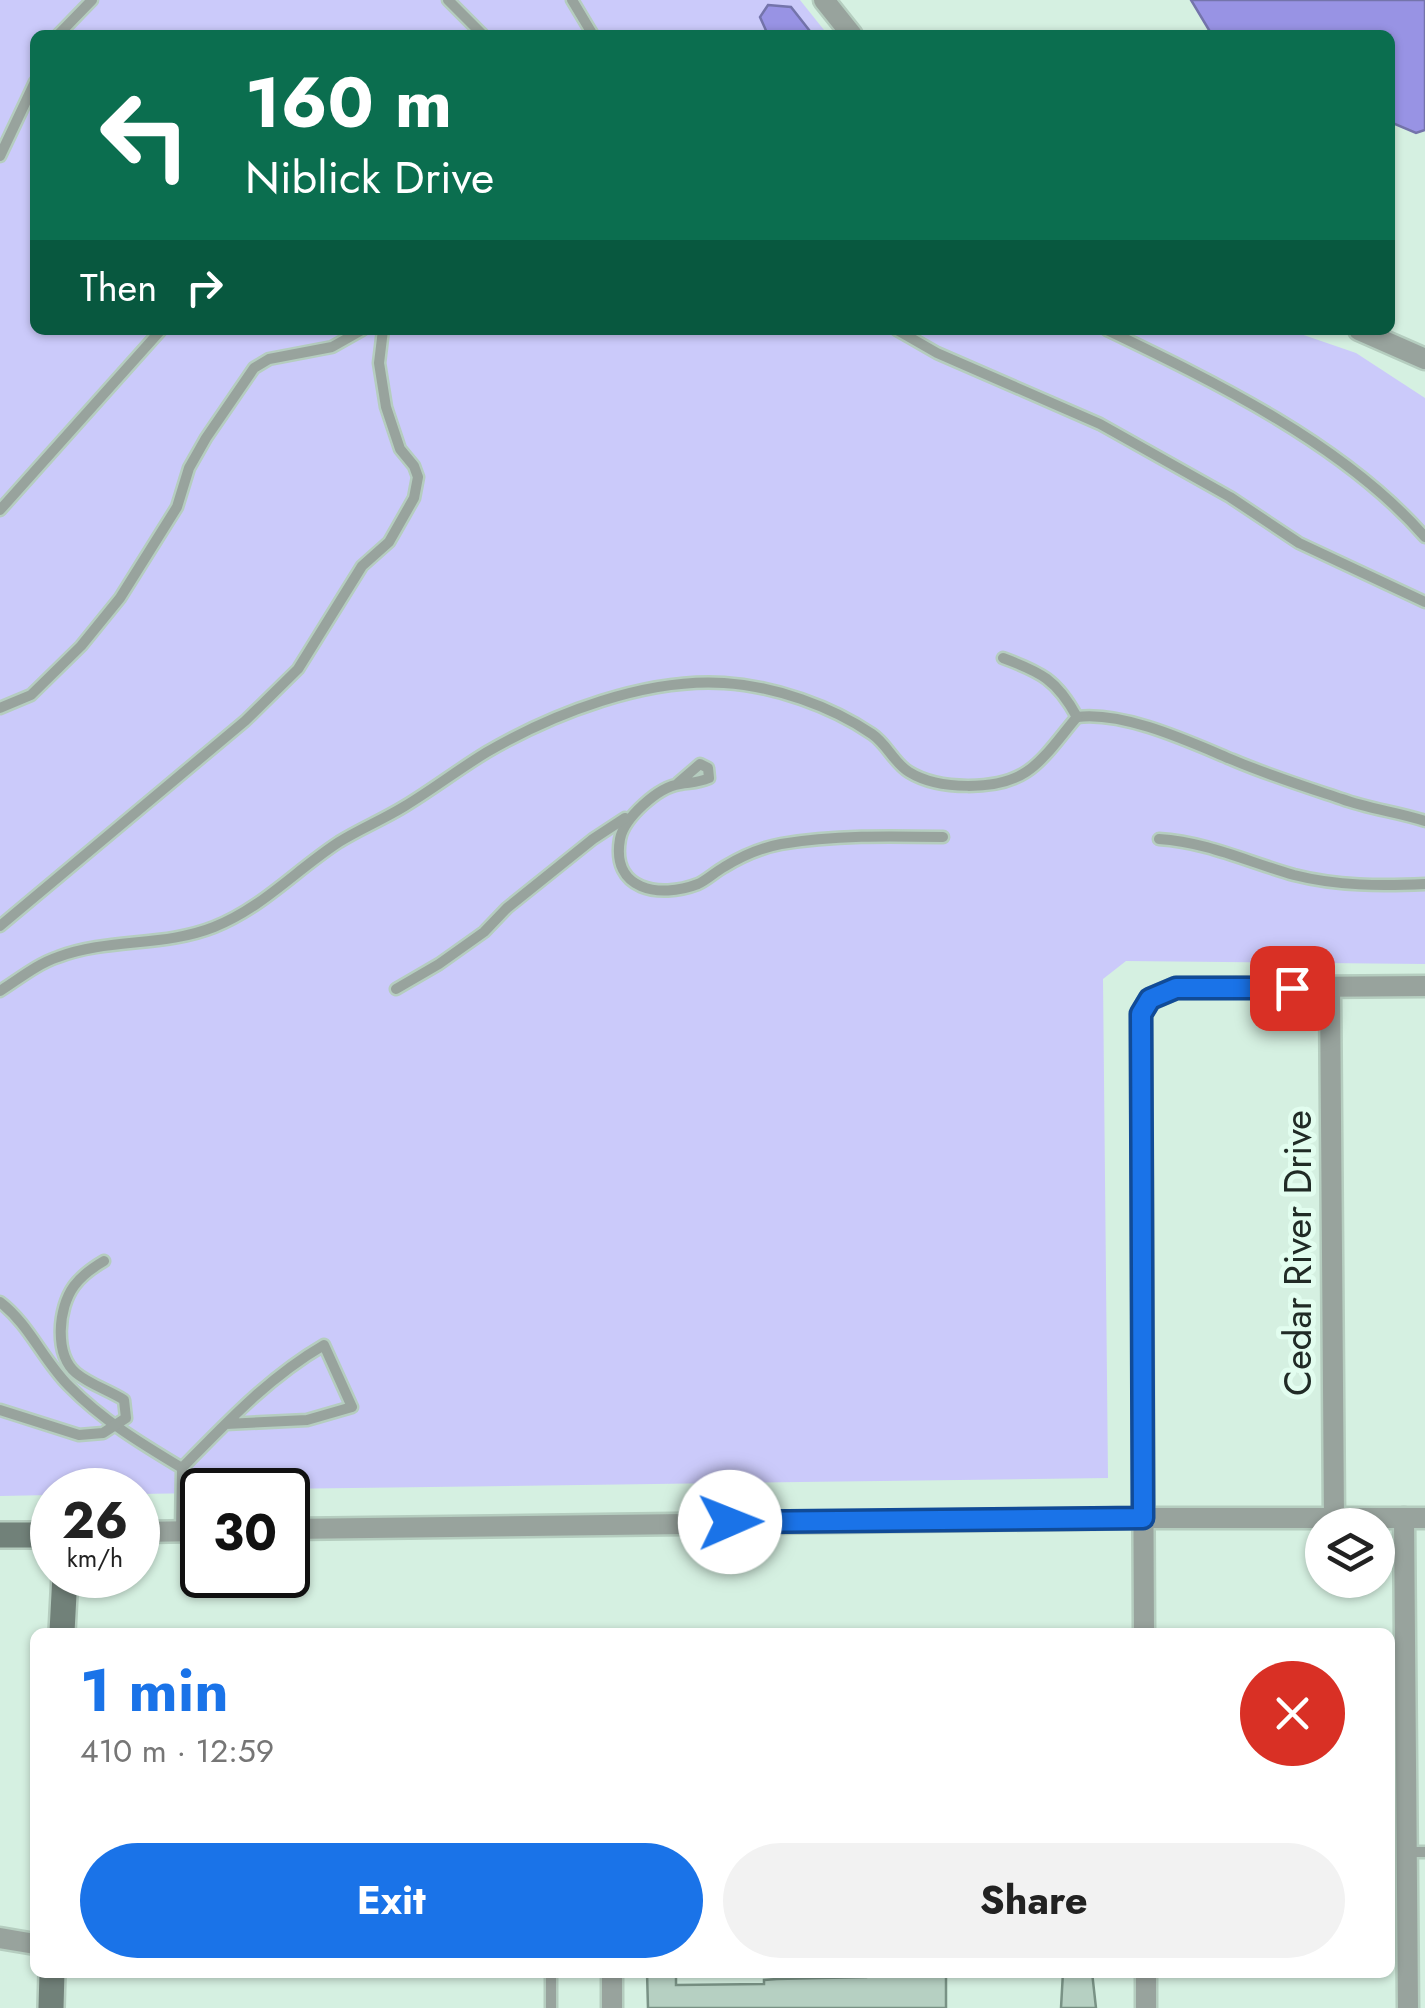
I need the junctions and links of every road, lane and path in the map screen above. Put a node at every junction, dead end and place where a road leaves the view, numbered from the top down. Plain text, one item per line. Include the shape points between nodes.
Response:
1 (92, 0) edge
2 (448, 0) edge
3 (572, 0) edge
4 (824, 0) edge
5 (63, 30) edge
6 (478, 30) edge
7 (590, 30) edge
8 (848, 30) edge
9 (30, 93) edge
10 (0, 156) edge
11 (156, 335) edge
12 (353, 335) edge
13 (382, 335) edge
14 (906, 335) edge
15 (1116, 335) edge
16 (1370, 335) edge
17 (1425, 359) edge
18 (0, 510) edge
19 (1425, 536) edge
20 (1425, 602) edge
21 (1003, 658) dead end
22 (0, 708) edge
23 (1077, 717) junction
24 (678, 783) dead end
25 (630, 815) junction
26 (1425, 821) edge
27 (943, 836) dead end
28 (1159, 840) dead end
29 (1425, 884) edge
30 (0, 926) edge
31 (1425, 986) edge
32 (1330, 987) junction
33 (396, 989) dead end
34 (0, 992) edge
35 (104, 1262) dead end
36 (0, 1302) edge
37 (0, 1410) edge
38 (226, 1424) junction
39 (114, 1426) junction
40 (182, 1468) joint
41 (1334, 1508) edge
42 (1143, 1518) junction
43 (1305, 1518) edge
44 (1415, 1518) edge
45 (310, 1529) edge
46 (30, 1534) edge
47 (0, 1535) edge
48 (63, 1598) edge
49 (62, 1628) edge
50 (1144, 1628) edge
51 (1416, 1852) edge
52 (0, 1938) edge
53 (30, 1943) edge
54 (52, 1978) edge
55 (551, 1978) edge
56 (612, 1978) edge
57 (1146, 1978) edge
58 (51, 2008) edge
59 (551, 2008) edge
60 (612, 2008) edge
61 (1146, 2008) edge
62 (1408, 2008) edge

1 - 5 lane
2 - 6 lane
3 - 7 lane
4 - 8 street
9 - 10 lane
11 - 18 lane
12 - 22 lane via 254,368 206,438 177,507 120,598 30,695
13 - 30 lane via 386,407 418,476 414,498 389,542 362,566 298,669
14 - 20 lane via 1100,424 1299,543
15 - 19 lane via 1228,391 1334,456
16 - 17 street
21 - 23 lane via 1054,682
23 - 26 lane via 1192,742 1348,801
23 - 34 lane via 1029,771 1010,781 946,783 907,771 877,737 846,718 768,689 671,684 634,692 534,727 485,754 337,843 241,914 188,936 57,957
24 - 25 lane
25 - 27 lane via 622,826 622,868 630,882 648,890 701,883 752,851 782,844
25 - 33 lane via 484,932
28 - 29 lane via 1207,845 1322,881
31 - 32 street
32 - 41 street, Cedar River Drive
32 - 42 street via 1176,988 1150,999 1141,1014
35 - 39 lane via 71,1289 62,1316 62,1352 76,1373 124,1400 126,1418
36 - 39 lane via 67,1385
37 - 39 lane via 78,1434
38 - 38 lane via 268,1383 324,1345 352,1407 306,1420
38 - 40 lane
39 - 40 lane
42 - 43 street
42 - 45 street
42 - 50 street
44 - 51 street
46 - 47 street
48 - 49 street
51 - 62 street
52 - 53 street
54 - 58 street
55 - 59 lane
56 - 60 street
57 - 61 street

